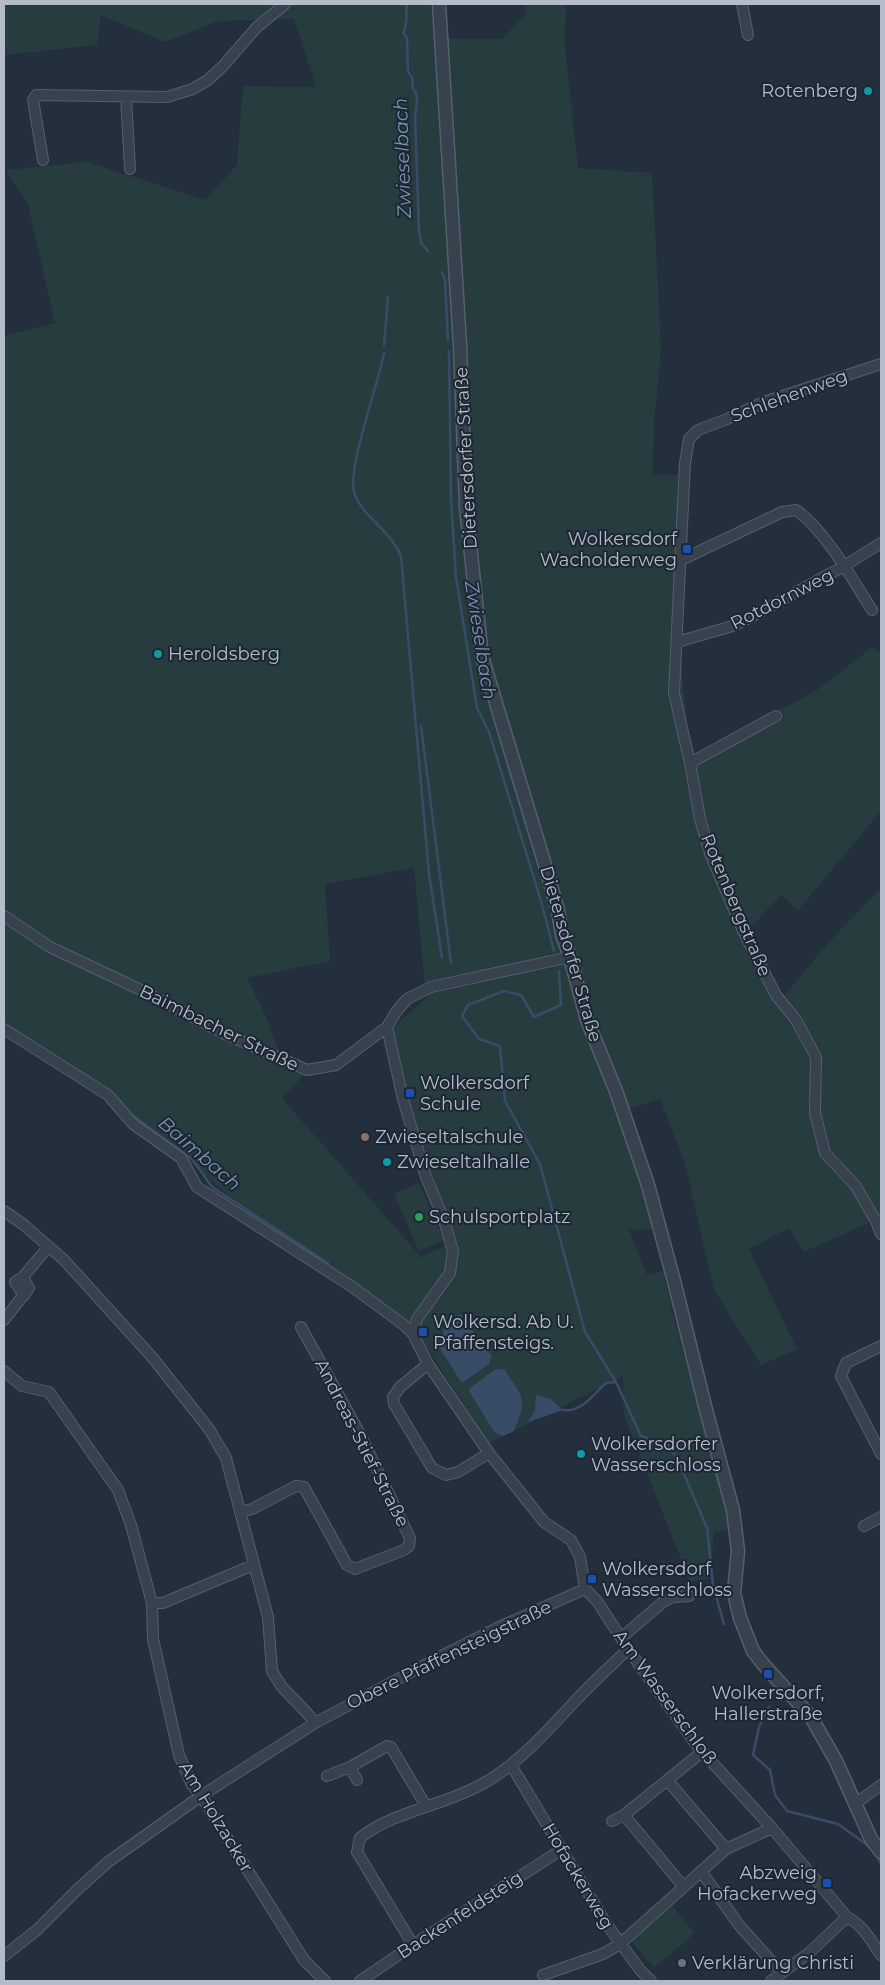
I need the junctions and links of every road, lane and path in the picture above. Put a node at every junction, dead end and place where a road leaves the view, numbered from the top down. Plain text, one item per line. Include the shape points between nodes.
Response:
1 (285, 4) edge
2 (439, 4) edge
3 (742, 4) edge
4 (748, 35) dead end
5 (126, 97) junction
6 (43, 160) dead end
7 (130, 169) dead end
8 (881, 364) edge
9 (698, 430) joint
10 (881, 543) edge
11 (681, 560) junction
12 (844, 566) junction
13 (872, 610) dead end
14 (677, 642) junction
15 (776, 716) dead end
16 (690, 763) junction
17 (4, 916) edge
18 (570, 957) junction
19 (386, 1027) junction
20 (4, 1029) edge
21 (4, 1211) edge
22 (881, 1234) edge
23 (48, 1246) junction
24 (4, 1320) edge
25 (301, 1327) dead end
26 (413, 1334) junction
27 (881, 1346) edge
28 (428, 1364) junction
29 (4, 1371) edge
30 (489, 1453) junction
31 (881, 1454) edge
32 (240, 1512) junction
33 (881, 1517) edge
34 (864, 1526) dead end
35 (253, 1565) junction
36 (585, 1589) junction
37 (689, 1596) dead end
38 (152, 1603) junction
39 (621, 1638) junction
40 (628, 1649) junction
41 (314, 1723) junction
42 (702, 1752) junction
43 (511, 1765) junction
44 (350, 1767) junction
45 (327, 1776) dead end
46 (358, 1780) dead end
47 (668, 1781) junction
48 (881, 1785) edge
49 (201, 1796) junction
50 (855, 1804) junction
51 (426, 1806) junction
52 (624, 1815) junction
53 (612, 1821) dead end
54 (772, 1828) junction
55 (726, 1849) junction
56 (562, 1850) junction
57 (881, 1852) edge
58 (701, 1871) junction
59 (683, 1886) junction
60 (847, 1917) junction
61 (620, 1944) junction
62 (413, 1945) junction
63 (881, 1955) edge
64 (4, 1956) edge
65 (782, 1973) junction
66 (543, 1975) dead end
67 (325, 1981) edge
68 (360, 1981) edge
69 (651, 1981) edge
70 (771, 1981) edge

1 - 5 street via 257,27 218,71 193,89 167,97
2 - 18 street, Dietersdorfer Straße via 460,346 466,507 482,657
3 - 4 street
5 - 6 street via 36,95 33,100
5 - 7 street
8 - 9 street, Schlehenweg via 764,402
9 - 11 street, Rotenbergstraße via 689,439 685,463
10 - 12 street, Rotdornweg
11 - 12 street via 782,512 796,510 808,518
11 - 14 street, Rotenbergstraße
12 - 13 street
12 - 14 street, Rotdornweg via 736,625
14 - 16 street, Rotenbergstraße via 674,692
15 - 16 street
16 - 22 street, Rotenbergstraße via 711,856 744,933 776,995 796,1020 816,1056 814,1113 825,1153 854,1185
17 - 19 street, Baimbacher Straße via 50,947 223,1033 307,1070 336,1065
18 - 19 street, Baimbacher Straße via 431,987 407,999
18 - 50 street, Dietersdorfer Straße via 587,1020 616,1091 648,1185 734,1510 738,1551 734,1593 740,1618 753,1651 811,1717
19 - 26 street via 426,1177 453,1251 450,1273 416,1319
20 - 26 street via 108,1096 133,1124 182,1158 197,1187 351,1286
21 - 23 street
23 - 24 street via 23,1276 29,1288
23 - 32 street via 152,1357 209,1429 226,1458
25 - 32 street, Andreas-Stief-Straße via 368,1452 410,1538 409,1546 356,1569 347,1565 304,1487 296,1486
26 - 28 street
27 - 31 street via 846,1363 841,1376
28 - 30 street
28 - 30 street via 393,1397 432,1468 446,1475 458,1472
29 - 38 street, Am Holzacker via 22,1386 49,1392 118,1490
30 - 36 street via 544,1522 572,1540 580,1557
32 - 35 street
33 - 34 street
35 - 38 street via 163,1603
35 - 41 street via 268,1617 272,1671
36 - 39 street, Am Wasserschloß via 598,1601
36 - 41 street, Obere Pfaffensteigstraße via 464,1644
37 - 39 street via 673,1597 663,1602
38 - 49 street, Am Holzacker via 153,1639 179,1756 192,1785
39 - 40 street, Am Wasserschloß
40 - 42 street, Am Wasserschloß
40 - 43 street via 587,1688 559,1721
41 - 49 street, Obere Pfaffensteigstraße
42 - 47 street
42 - 54 street, Am Wasserschloß
43 - 51 street via 483,1784
43 - 56 street, Hofackerweg
44 - 45 street
44 - 46 street
44 - 51 street via 387,1746 391,1747
47 - 52 street
47 - 55 street
48 - 50 street
49 - 64 street, Obere Pfaffensteigstraße via 108,1862 37,1930
49 - 67 street, Am Holzacker via 304,1960
50 - 57 street, Dietersdorfer Straße via 871,1839
51 - 62 street via 360,1838 357,1852
52 - 53 street
52 - 59 street
54 - 55 street
54 - 60 street, Am Wasserschloß
55 - 58 street
56 - 61 street, Hofackerweg
56 - 62 street, Backenfeldsteig
58 - 59 street
58 - 65 street via 739,1925
59 - 61 street
60 - 63 street, Am Wasserschloß via 865,1932
60 - 65 street
61 - 66 street via 603,1954
61 - 69 street, Hofackerweg
62 - 68 street, Backenfeldsteig
65 - 70 street

